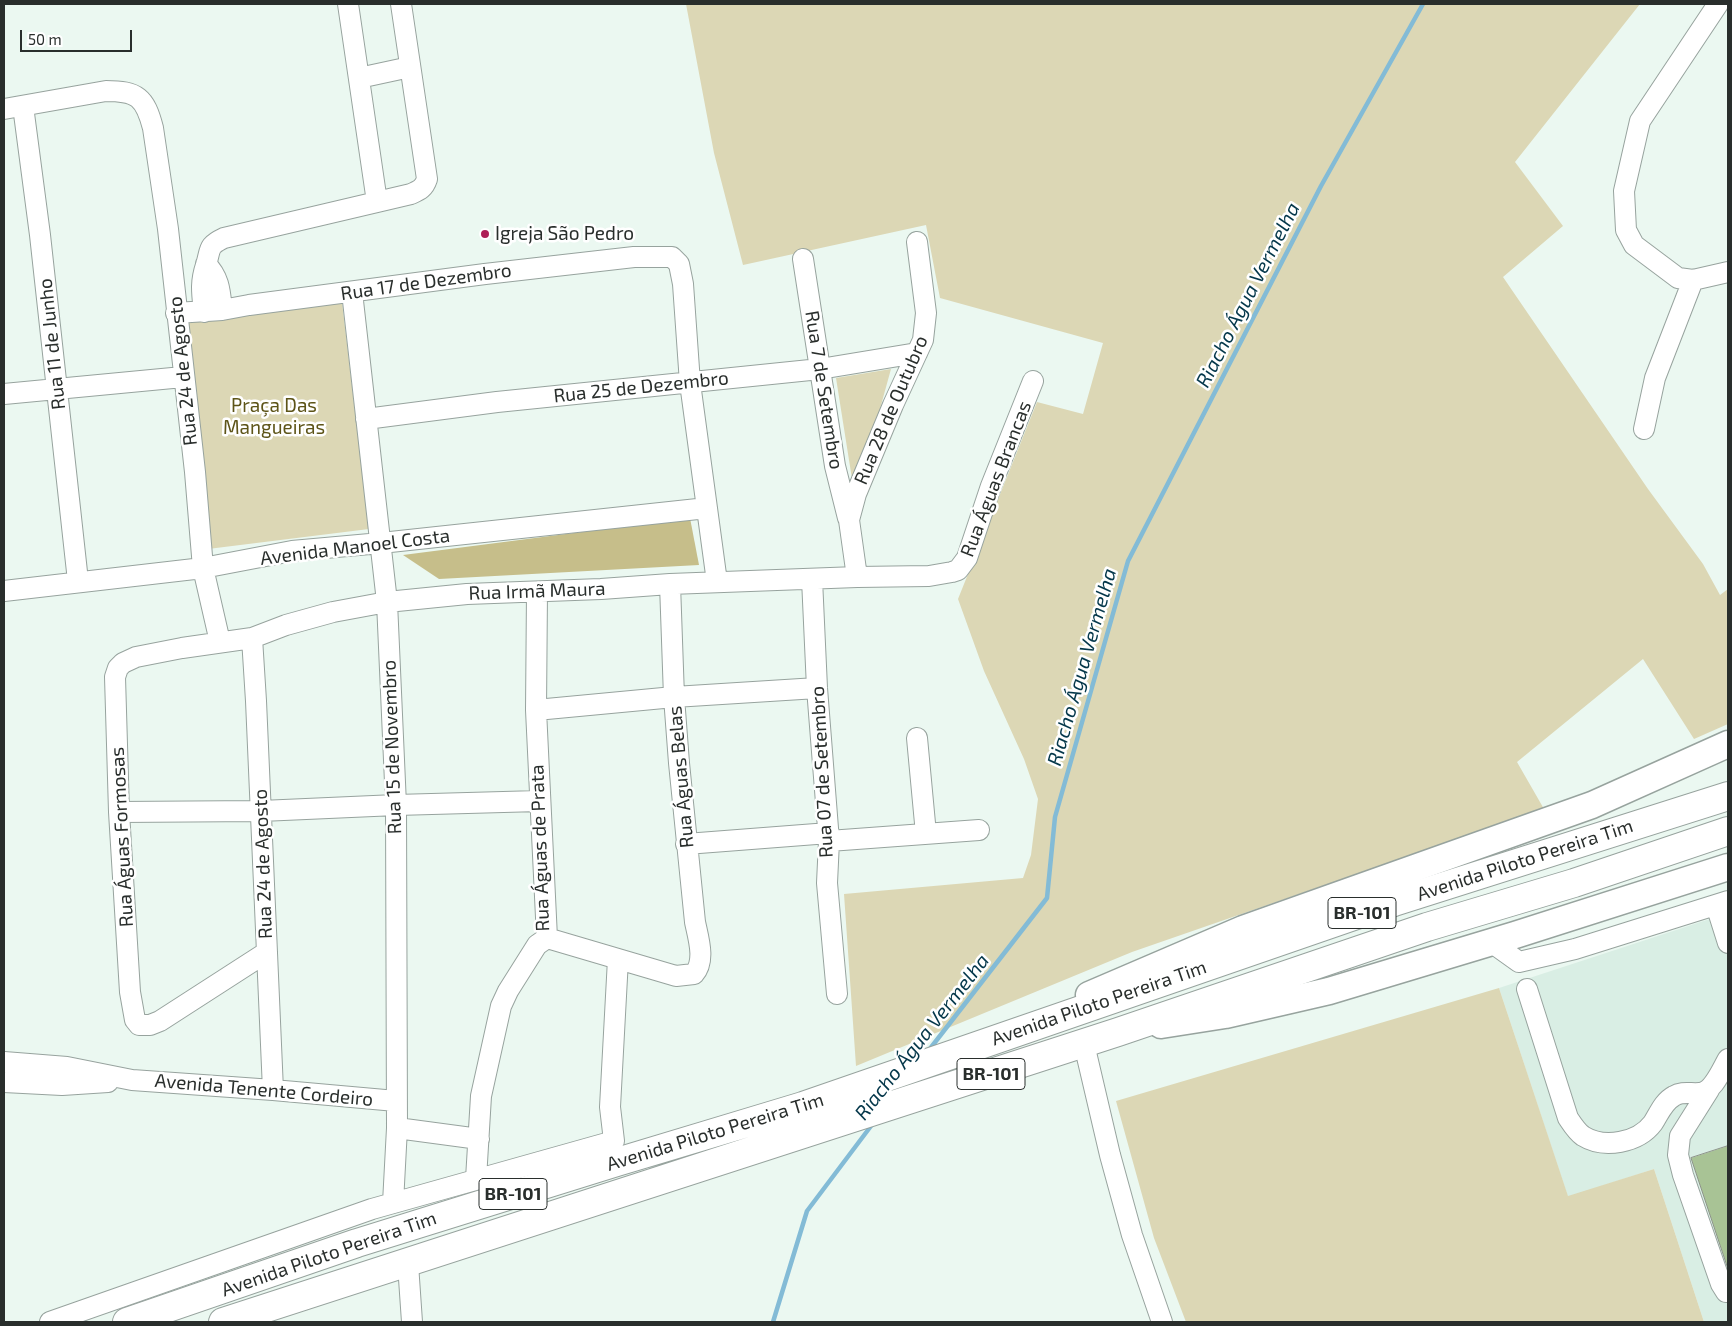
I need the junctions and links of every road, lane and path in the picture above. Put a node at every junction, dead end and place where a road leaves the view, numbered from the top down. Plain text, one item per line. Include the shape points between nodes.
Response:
1 (348, 4) edge
2 (401, 4) edge
3 (1718, 4) edge
4 (410, 67) junction
5 (359, 78) junction
6 (13, 108) edge
7 (377, 202) junction
8 (917, 242) dead end
9 (803, 259) dead end
10 (1728, 272) edge
11 (1693, 280) junction
12 (352, 292) junction
13 (213, 311) junction
14 (176, 313) junction
15 (917, 353) junction
16 (820, 369) junction
17 (183, 377) junction
18 (1034, 381) dead end
19 (690, 383) junction
20 (57, 388) junction
21 (4, 394) edge
22 (366, 419) junction
23 (1644, 429) dead end
24 (707, 508) junction
25 (849, 520) junction
26 (381, 543) junction
27 (203, 568) junction
28 (952, 572) joint
29 (857, 576) junction
30 (812, 579) junction
31 (78, 581) junction
32 (717, 582) junction
33 (670, 584) junction
34 (4, 591) edge
35 (537, 592) junction
36 (386, 602) junction
37 (252, 638) junction
38 (220, 642) junction
39 (128, 659) joint
40 (817, 688) junction
41 (674, 697) junction
42 (536, 710) junction
43 (917, 738) dead end
44 (1728, 744) edge
45 (1728, 796) edge
46 (539, 801) junction
47 (396, 805) junction
48 (261, 811) junction
49 (119, 812) junction
50 (979, 830) dead end
51 (1728, 831) edge
52 (926, 834) junction
53 (829, 837) junction
54 (686, 844) junction
55 (1728, 867) edge
56 (1722, 903) edge
57 (546, 938) junction
58 (1491, 942) junction
59 (1728, 943) edge
60 (266, 952) junction
61 (618, 959) junction
62 (1528, 989) dead end
63 (837, 994) dead end
64 (1118, 1032) junction
65 (997, 1038) junction
66 (1084, 1044) junction
67 (1728, 1059) edge
68 (4, 1062) edge
69 (132, 1080) junction
70 (4, 1082) edge
71 (274, 1090) junction
72 (1709, 1090) junction
73 (396, 1101) junction
74 (397, 1128) junction
75 (479, 1139) junction
76 (476, 1179) junction
77 (392, 1203) junction
78 (408, 1264) junction
79 (1728, 1292) edge
80 (232, 1320) edge
81 (50, 1322) edge
82 (127, 1322) edge
83 (412, 1322) edge
84 (1162, 1322) edge

1 - 5 street
2 - 4 street
3 - 11 street via 1640,120 1624,192 1626,230 1634,245 1678,278
4 - 5 street
4 - 7 street via 427,179 420,190
5 - 7 street
6 - 14 street, Rua 24 de Agosto via 106,91 133,94 143,101 152,128 168,229
6 - 20 street, Rua 11 de Junho
7 - 13 street via 215,242 209,248 202,275
8 - 15 street, Rua 28 de Outubro via 926,313 923,340
9 - 16 street, Rua 7 de Setembro
10 - 11 street
11 - 23 street via 1655,378
12 - 13 street, Rua 17 de Dezembro
12 - 19 street, Rua 17 de Dezembro via 486,274 665,256 676,260 684,284
12 - 22 street, Rua 15 de Novembro
13 - 14 street, Rua 17 de Dezembro
14 - 17 street, Rua 24 de Agosto
15 - 16 street, Rua 25 de Dezembro
15 - 25 street, Rua 28 de Outubro via 856,494
16 - 19 street, Rua 25 de Dezembro
16 - 25 street, Rua 7 de Setembro via 836,466
17 - 20 street
17 - 27 street, Rua 24 de Agosto
18 - 28 street, Rua Águas Brancas via 991,486 967,558 963,566
19 - 22 street, Rua 25 de Dezembro
19 - 24 street
20 - 21 street
20 - 31 street, Rua 11 de Junho
22 - 26 street, Rua 15 de Novembro
24 - 26 street, Avenida Manoel Costa
24 - 32 street
25 - 29 street, Rua 28 de Outubro
26 - 27 street, Avenida Manoel Costa via 292,551
26 - 36 street, Rua 15 de Novembro
27 - 31 street, Avenida Manoel Costa
27 - 38 street, Rua 24 de Agosto
28 - 29 street, Rua Irmã Maura via 929,576
29 - 30 street, Rua Irmã Maura
30 - 32 street, Rua Irmã Maura
30 - 40 street, Rua 07 de Setembro
31 - 34 street, Avenida Manoel Costa
32 - 33 street, Rua Irmã Maura
33 - 35 street, Rua Irmã Maura
33 - 41 street, Rua Águas Belas
35 - 36 street, Rua Irmã Maura via 467,594
35 - 42 street, Rua Águas de Prata
36 - 37 street, Rua Irmã Maura via 333,612
36 - 47 street, Rua 15 de Novembro
37 - 38 street, Rua Irmã Maura
37 - 48 street, Rua 24 de Agosto
38 - 39 street, Rua Irmã Maura
39 - 49 street, Rua Águas Formosas via 118,668 115,677
40 - 41 street
40 - 53 street, Rua 07 de Setembro
41 - 42 street
41 - 54 street, Rua Águas Belas
42 - 46 street, Rua Águas de Prata
43 - 52 street
44 - 65 main road via 1592,805 1243,929
45 - 65 highway, Avenida Piloto Pereira Tim / BR-101 via 1394,902
46 - 47 street
46 - 57 street, Rua Águas de Prata
47 - 48 street
47 - 73 street, Rua 15 de Novembro
48 - 49 street
48 - 60 street, Rua 24 de Agosto
49 - 60 street, Rua Águas Formosas via 130,992 135,1020 139,1025 160,1021
50 - 52 street
51 - 64 highway, Avenida Piloto Pereira Tim / BR-101
52 - 53 street
53 - 54 street
53 - 63 street, Rua 07 de Setembro via 827,883
54 - 61 street, Rua Águas Belas via 699,944 698,970 694,974 676,976
55 - 58 main road
56 - 58 street via 1575,950 1519,962
56 - 59 street
57 - 61 street
57 - 75 street, Rua Águas de Prata via 538,945 501,1006 481,1096
58 - 64 main road via 1330,991 1225,1015
60 - 71 street, Rua 24 de Agosto
61 - 76 street via 610,1108 614,1141
62 - 72 street via 1568,1118 1582,1135 1598,1142 1618,1142 1639,1136 1674,1096
64 - 66 highway, Avenida Piloto Pereira Tim / BR-101
65 - 82 highway, Avenida Piloto Pereira Tim / BR-101 via 803,1106 366,1240
66 - 78 highway, Avenida Piloto Pereira Tim / BR-101
66 - 84 street via 1132,1234
67 - 72 street
68 - 69 street, Avenida Tenente Cordeiro via 67,1066
69 - 70 street, Avenida Tenente Cordeiro via 62,1085
69 - 71 street, Avenida Tenente Cordeiro
71 - 73 street, Avenida Tenente Cordeiro
72 - 79 street via 1680,1136 1678,1155 1682,1175 1721,1284
73 - 74 street, Rua 15 de Novembro
74 - 75 street
74 - 77 street, Rua 15 de Novembro
75 - 76 street, Rua Águas de Prata
76 - 77 street
77 - 81 street
78 - 80 highway, Avenida Piloto Pereira Tim / BR-101
78 - 83 street

